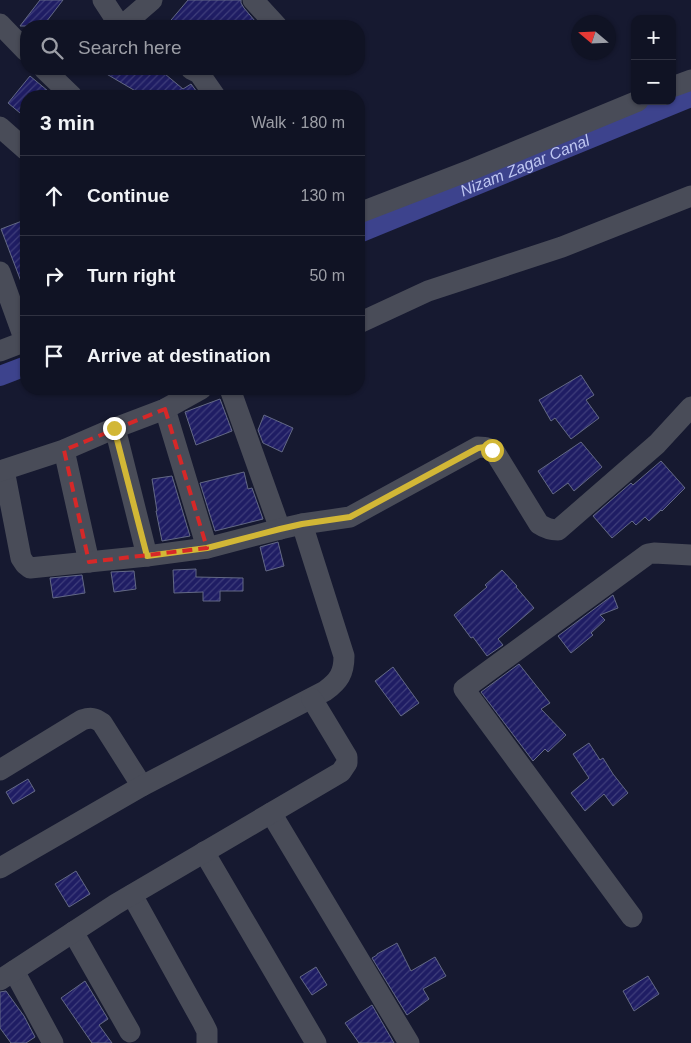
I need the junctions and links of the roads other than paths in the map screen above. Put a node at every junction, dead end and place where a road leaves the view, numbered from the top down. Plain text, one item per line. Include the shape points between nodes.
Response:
1 (103, 0) edge
2 (152, 0) edge
3 (253, 0) edge
4 (117, 20) edge
5 (128, 20) edge
6 (271, 20) edge
7 (0, 24) edge
8 (20, 45) edge
9 (50, 75) edge
10 (200, 75) edge
11 (691, 80) edge
12 (676, 86) edge
13 (66, 90) edge
14 (211, 90) edge
15 (631, 104) edge
16 (0, 127) edge
17 (20, 145) edge
18 (691, 196) edge
19 (365, 211) edge
20 (0, 272) edge
21 (365, 320) edge
22 (20, 325) edge
23 (20, 343) edge
24 (0, 351) edge
25 (191, 395) edge
26 (232, 395) edge
27 (691, 407) edge
28 (165, 409) junction
29 (114, 428) junction
30 (64, 450) junction
31 (2, 471) edge
32 (302, 524) junction
33 (280, 529) junction
34 (207, 548) junction
35 (691, 555) edge
36 (147, 556) junction
37 (89, 562) junction
38 (312, 698) junction
39 (0, 770) edge
40 (142, 786) junction
41 (271, 813) junction
42 (204, 852) junction
43 (0, 868) edge
44 (132, 895) junction
45 (632, 917) dead end
46 (73, 932) junction
47 (7, 975) edge
48 (130, 1032) dead end
49 (53, 1043) edge
50 (207, 1043) edge
51 (316, 1043) edge
52 (409, 1043) edge

1 - 4 street
2 - 5 street
3 - 6 street
7 - 8 street
9 - 13 street
10 - 14 street
11 - 12 street
15 - 19 street
16 - 17 street
18 - 21 street via 562,247 428,291
20 - 22 street
23 - 24 street
25 - 28 street
26 - 33 street
27 - 32 street via 657,444 558,530 539,524 496,454 485,447 350,517
28 - 29 street
28 - 34 street
29 - 30 street
29 - 36 street
30 - 31 street
30 - 37 street
31 - 37 street via 25,564 30,568
32 - 33 street
32 - 38 street via 344,656 339,678 326,691
33 - 34 street
34 - 36 street
35 - 45 street via 648,554 464,688
36 - 37 street
38 - 40 street
38 - 41 street via 347,757 347,763 341,772
39 - 40 street via 89,718 102,724
40 - 43 street
41 - 42 street
41 - 52 street
42 - 44 street
42 - 51 street
44 - 46 street
44 - 50 street via 203,1023
46 - 47 street
46 - 48 street
47 - 49 street

